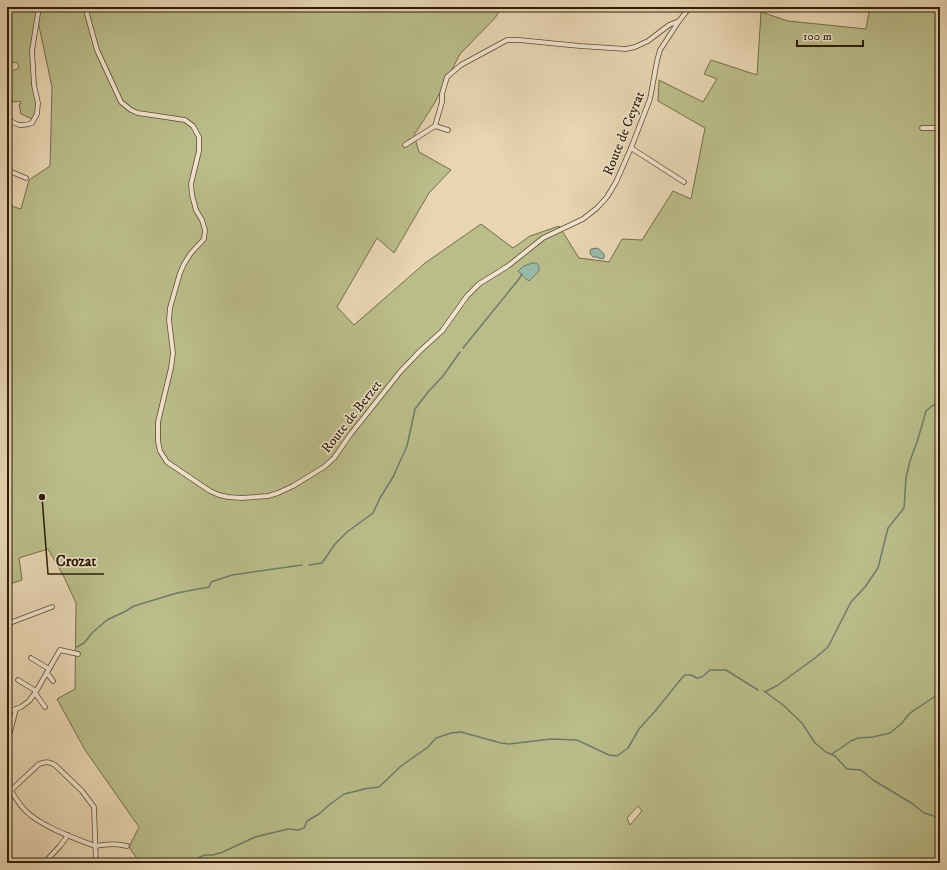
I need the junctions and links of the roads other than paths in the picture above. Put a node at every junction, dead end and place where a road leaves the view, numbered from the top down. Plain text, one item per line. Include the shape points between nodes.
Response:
1 (39, 7) edge
2 (86, 7) edge
3 (690, 7) edge
4 (679, 21) junction
5 (7, 119) edge
6 (435, 126) junction
7 (922, 128) dead end
8 (940, 128) edge
9 (448, 130) dead end
10 (405, 145) dead end
11 (631, 148) junction
12 (7, 170) edge
13 (26, 178) dead end
14 (684, 182) dead end
15 (542, 238) joint
16 (52, 607) dead end
17 (7, 624) edge
18 (78, 654) dead end
19 (30, 658) dead end
20 (48, 671) junction
21 (18, 680) dead end
22 (53, 681) dead end
23 (36, 692) junction
24 (45, 707) dead end
25 (16, 709) junction
26 (7, 711) edge
27 (8, 732) edge
28 (7, 741) edge
29 (7, 784) edge
30 (11, 790) junction
31 (7, 794) edge
32 (68, 835) junction
33 (95, 846) junction
34 (127, 846) dead end
35 (44, 863) edge
36 (96, 863) edge

1 - 5 street via 32,51 37,114 32,123 27,125 18,125
2 - 15 street, Route de Berzet via 97,50 121,102 138,112 185,120 193,126 199,138 199,151 191,184 196,210 205,230 204,239 184,264 170,308 173,353 158,422 158,441 160,451 167,462 210,491 228,497 268,496 294,486 324,467 334,458 400,372 442,331 467,296 479,284 508,266
3 - 4 street, Route de Ceyrat
4 - 6 street via 669,25 648,41 626,49 507,40 461,65 447,77
4 - 11 street, Route de Ceyrat via 660,50 650,99
6 - 9 street
6 - 10 street
7 - 8 street
11 - 14 street
11 - 15 street, Route de Ceyrat via 616,182 597,208 583,219
12 - 13 street
16 - 17 street
18 - 20 street via 60,650
19 - 20 street
20 - 22 street
20 - 23 street
21 - 23 street
23 - 24 street
23 - 25 street via 29,701
25 - 26 street
25 - 27 street
27 - 28 street
29 - 30 street
30 - 31 street
30 - 32 street via 23,808 35,819
30 - 33 street via 39,764 46,762 56,765 94,807
32 - 33 street
32 - 35 street
33 - 34 street
33 - 36 street

